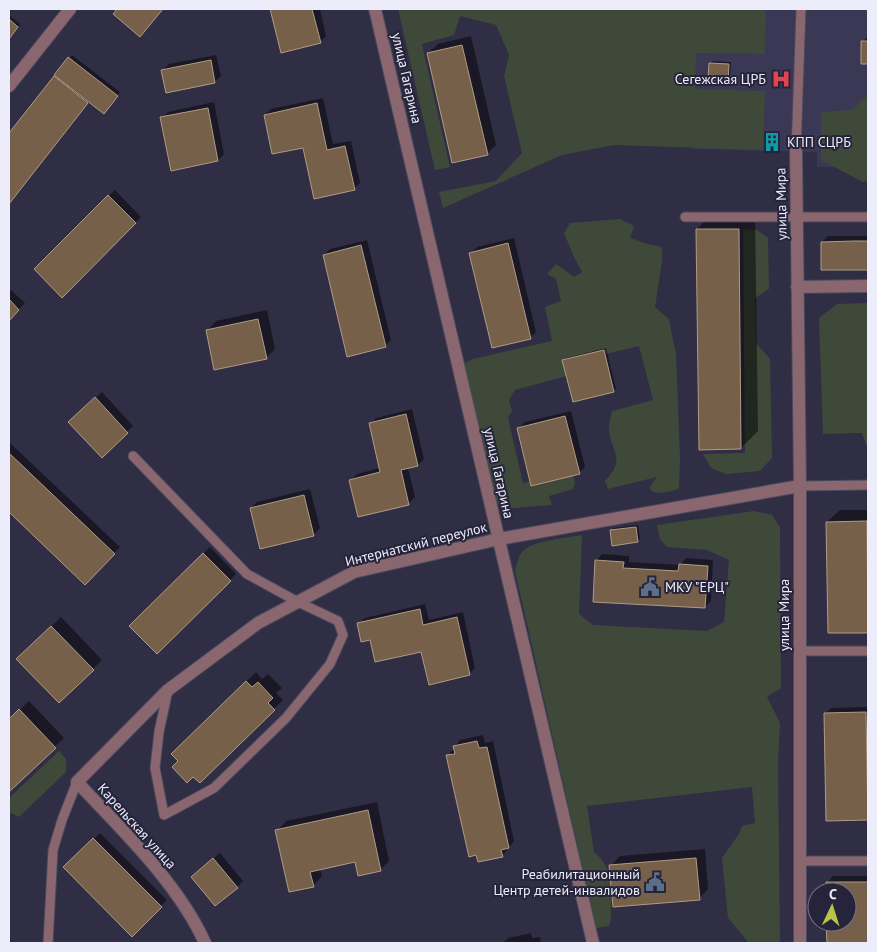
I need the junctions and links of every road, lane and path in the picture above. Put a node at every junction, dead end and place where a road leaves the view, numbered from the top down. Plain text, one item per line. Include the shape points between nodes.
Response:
1 (70, 9) edge
2 (376, 9) edge
3 (801, 9) edge
4 (9, 86) edge
5 (796, 152) joint
6 (685, 217) dead end
7 (868, 217) edge
8 (796, 218) junction
9 (868, 286) edge
10 (798, 287) junction
11 (133, 456) dead end
12 (868, 485) edge
13 (800, 486) junction
14 (499, 539) junction
15 (298, 602) junction
16 (868, 651) edge
17 (799, 652) junction
18 (168, 690) junction
19 (77, 782) junction
20 (800, 861) junction
21 (868, 861) edge
22 (48, 943) edge
23 (205, 943) edge
24 (592, 943) edge
25 (800, 943) edge

1 - 4 street
2 - 14 street, улица Гагарина
3 - 5 lane
5 - 8 street, улица Мира
6 - 8 lane
7 - 8 lane
8 - 10 street, улица Мира
9 - 10 street
10 - 13 street, улица Мира
11 - 15 lane via 247,574
12 - 13 lane
13 - 14 street, Интернатский переулок
13 - 17 street, улица Мира
14 - 15 street, Интернатский переулок via 354,572
14 - 24 street, улица Гагарина
15 - 18 street, Интернатский переулок via 258,623
15 - 18 lane via 338,621 343,635 330,664 286,718 214,788 164,815 155,768
16 - 17 lane
17 - 20 street, улица Мира
18 - 19 street, Интернатский переулок
19 - 22 lane via 53,850
19 - 23 street, Карельская улица via 159,871
20 - 21 lane
20 - 25 street, улица Мира

